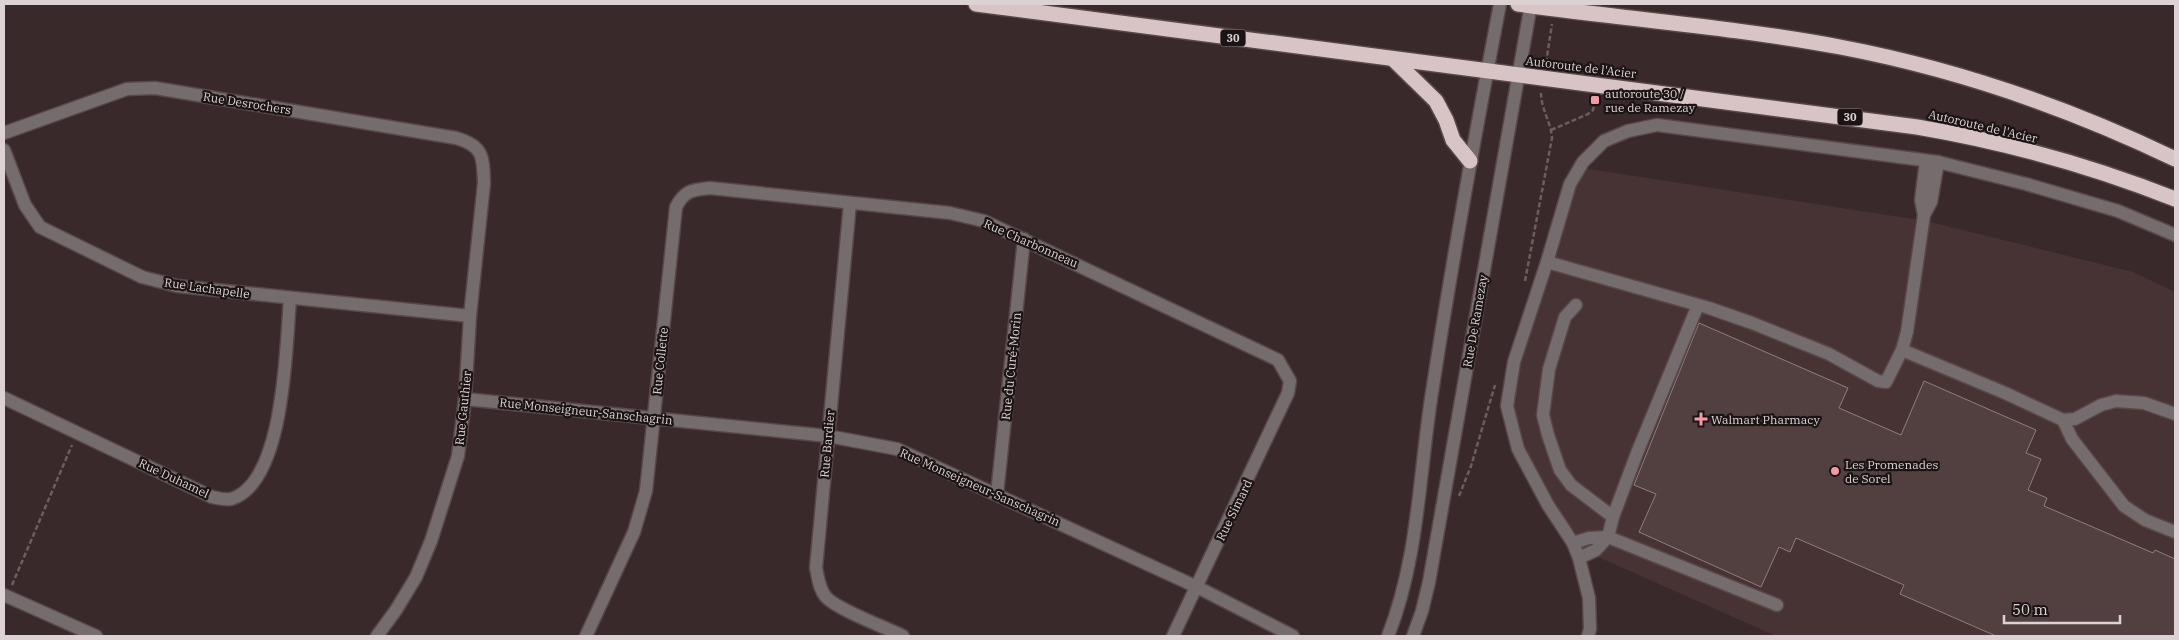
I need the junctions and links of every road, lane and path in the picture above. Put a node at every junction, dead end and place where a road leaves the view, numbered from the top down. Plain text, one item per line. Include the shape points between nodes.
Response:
1 (976, 4) edge
2 (1500, 4) edge
3 (1526, 4) edge
4 (1551, 29) dead end
5 (1393, 59) junction
6 (1546, 64) dead end
7 (1487, 70) junction
8 (1517, 74) junction
9 (1541, 94) dead end
10 (1595, 100) dead end
11 (1551, 130) junction
12 (4, 133) edge
13 (4, 150) edge
14 (2175, 159) edge
15 (1470, 161) junction
16 (483, 162) joint
17 (1932, 162) junction
18 (682, 196) joint
19 (2175, 198) edge
20 (850, 202) junction
21 (2175, 235) edge
22 (1024, 239) junction
23 (1547, 262) junction
24 (1522, 288) dead end
25 (290, 299) junction
26 (1576, 305) dead end
27 (1698, 305) junction
28 (470, 316) junction
29 (1902, 350) junction
30 (1496, 380) dead end
31 (1290, 381) joint
32 (4, 398) edge
33 (465, 399) junction
34 (2175, 414) edge
35 (655, 418) junction
36 (2063, 420) junction
37 (78, 433) junction
38 (828, 436) junction
39 (997, 494) junction
40 (1458, 499) dead end
41 (1613, 516) junction
42 (2175, 532) edge
43 (1608, 537) junction
44 (1573, 543) junction
45 (1579, 558) junction
46 (1197, 587) junction
47 (5, 595) edge
48 (1777, 605) dead end
49 (96, 636) edge
50 (377, 636) edge
51 (586, 636) edge
52 (903, 636) edge
53 (1173, 636) edge
54 (1293, 636) edge
55 (1388, 636) edge
56 (1413, 636) edge
57 (1588, 636) edge

1 - 5 highway, Autoroute de l'Acier / 30
2 - 7 street
3 - 8 street, Rue De Ramezay
3 - 14 highway via 1792,39 1885,56 1969,78 2033,100 2099,124
4 - 6 path
5 - 7 highway, Autoroute de l'Acier / 30
5 - 15 highway via 1436,101 1453,140
7 - 8 highway, Autoroute de l'Acier / 30
7 - 15 street
8 - 19 highway, Autoroute de l'Acier / 30 via 1940,131 2067,162
8 - 56 street, Rue De Ramezay via 1429,582
9 - 11 path
10 - 11 path via 1593,110 1588,114
11 - 24 path via 1537,225
12 - 16 street, Rue Desrochers via 127,89 155,88 456,138 478,148
13 - 25 street, Rue Lachapelle via 25,205 40,226 142,277 176,286
15 - 55 street via 1430,402 1412,545 1403,591
16 - 28 street, Rue Gauthier via 484,183
17 - 21 street via 2026,184 2118,211
17 - 23 street via 1657,125 1628,131 1604,141 1583,162 1570,184
17 - 29 street via 1921,200 1924,215
18 - 20 street, Rue Charbonneau via 694,189 710,188
18 - 35 street, Rue Collette via 676,207
20 - 22 street, Rue Charbonneau via 950,213 984,221
20 - 38 street, Rue Bardier
22 - 31 street, Rue Charbonneau via 1278,360
22 - 39 street, Rue du Curé-Morin
23 - 27 street
23 - 44 street via 1514,362 1507,406 1518,449
25 - 28 street, Rue Lachapelle
25 - 37 street, Rue Duhamel via 281,412 268,454 250,487 230,499 212,497
26 - 41 street via 1566,317 1549,369 1543,415 1560,470 1571,485
27 - 29 street via 1829,354 1882,382 1889,379
27 - 41 street
28 - 33 street, Rue Gauthier
29 - 36 street
30 - 40 path via 1472,466
31 - 46 street, Rue Simard via 1281,412
32 - 37 street, Rue Duhamel
33 - 35 street, Rue Monseigneur-Sanschagrin
33 - 50 street, Rue Gauthier via 458,456 432,541 416,577
34 - 36 street via 2144,403 2116,401 2075,419
35 - 38 street, Rue Monseigneur-Sanschagrin
35 - 51 street, Rue Collette via 646,491 634,532
36 - 42 street via 2072,439 2124,506 2145,520
37 - 47 path
38 - 39 street, Rue Monseigneur-Sanschagrin via 897,448
38 - 52 street, Rue Bardier via 816,568 819,584 826,597 836,604
39 - 46 street, Rue Monseigneur-Sanschagrin
41 - 43 street
43 - 44 street
43 - 45 street via 1596,550
43 - 48 street
44 - 45 street
45 - 57 street via 1589,598
46 - 53 street, Rue Simard
46 - 54 street, Rue Monseigneur-Sanschagrin
47 - 49 street

